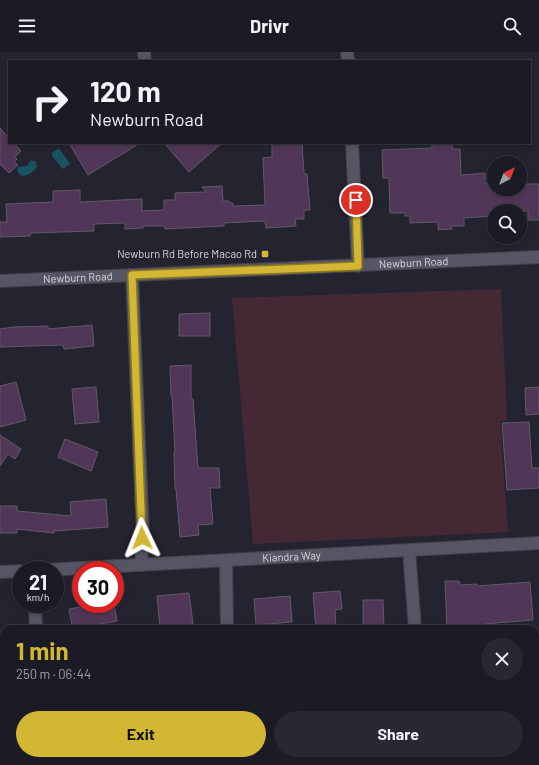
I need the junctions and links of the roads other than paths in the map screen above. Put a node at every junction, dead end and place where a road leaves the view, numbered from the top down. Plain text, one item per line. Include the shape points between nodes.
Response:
1 (352, 144) edge
2 (539, 257) edge
3 (358, 266) junction
4 (132, 275) junction
5 (0, 281) edge
6 (539, 543) edge
7 (409, 550) junction
8 (226, 561) junction
9 (141, 565) junction
10 (64, 569) edge
11 (12, 571) edge
12 (0, 572) edge
13 (35, 613) edge
14 (36, 625) edge
15 (228, 625) edge
16 (415, 625) edge

1 - 3 street
2 - 3 street, Newburn Road
3 - 4 street, Newburn Road
4 - 5 street, Newburn Road
4 - 9 street
6 - 7 street, Kiandra Way
7 - 8 street, Kiandra Way
7 - 16 street
8 - 9 street, Kiandra Way
8 - 15 street
9 - 10 street, Kiandra Way
11 - 12 street
13 - 14 street

